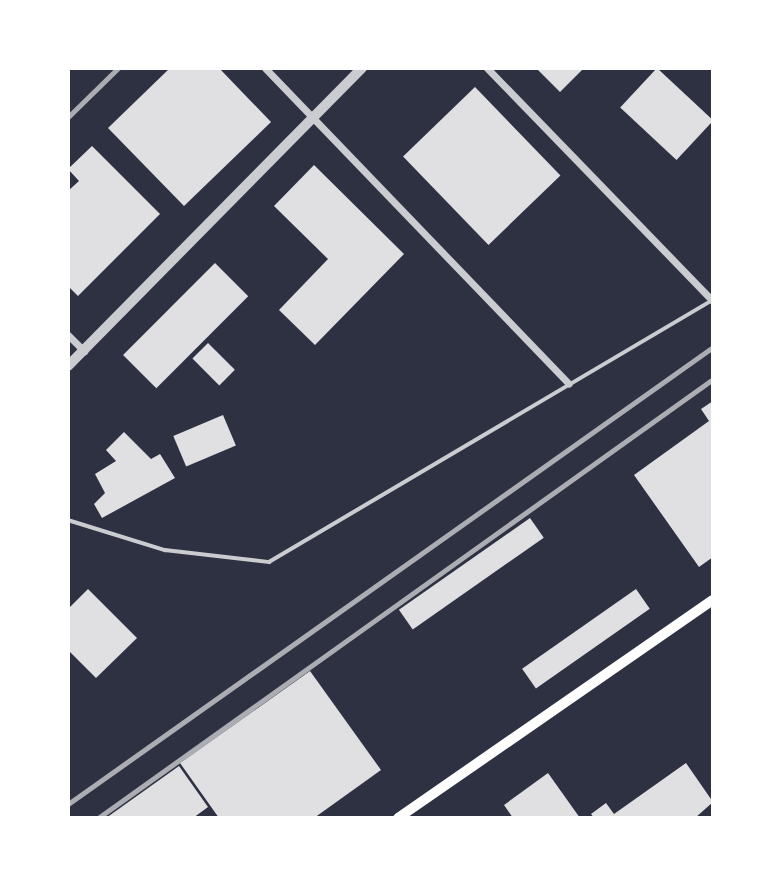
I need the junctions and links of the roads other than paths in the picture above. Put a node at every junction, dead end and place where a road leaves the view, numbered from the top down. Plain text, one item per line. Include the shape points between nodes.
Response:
1 (265, 68) edge
2 (362, 68) edge
3 (486, 68) edge
4 (315, 120) junction
5 (712, 300) edge
6 (68, 335) edge
7 (84, 351) junction
8 (68, 366) edge
9 (569, 384) junction
10 (68, 520) edge
11 (713, 600) edge
12 (398, 818) edge

1 - 4 street
2 - 4 street
3 - 5 street
4 - 7 street
4 - 9 street
5 - 9 lane
6 - 7 street
7 - 8 street
9 - 10 lane via 269,562 165,550
11 - 12 main road

